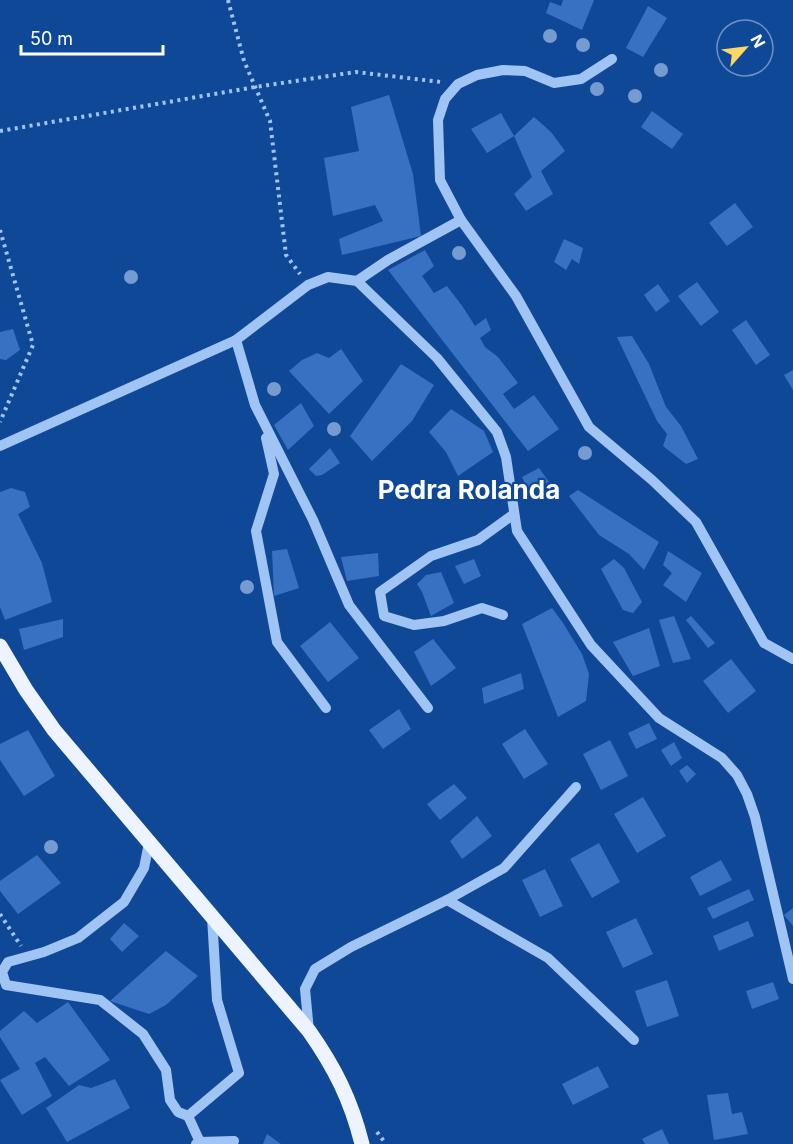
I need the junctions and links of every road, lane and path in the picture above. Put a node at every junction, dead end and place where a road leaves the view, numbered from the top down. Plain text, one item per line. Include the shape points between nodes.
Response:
1 (228, 0) edge
2 (612, 59) dead end
3 (458, 84) junction
4 (255, 87) junction
5 (0, 131) edge
6 (461, 220) junction
7 (0, 230) edge
8 (357, 281) junction
9 (308, 285) junction
10 (236, 340) junction
11 (0, 422) edge
12 (263, 423) junction
13 (0, 446) edge
14 (514, 514) junction
15 (503, 615) dead end
16 (0, 646) edge
17 (793, 659) edge
18 (326, 708) dead end
19 (428, 708) dead end
20 (576, 787) dead end
21 (149, 843) junction
22 (447, 900) junction
23 (0, 914) edge
24 (212, 917) junction
25 (27, 957) junction
26 (793, 979) edge
27 (309, 1031) junction
28 (634, 1040) dead end
29 (188, 1116) junction
30 (234, 1141) dead end
31 (198, 1143) edge
32 (362, 1144) edge

1 - 4 path
2 - 3 street via 581,79 554,83 525,71 503,70
3 - 4 path via 356,72
3 - 6 street via 445,99 438,120 440,180
4 - 5 path
4 - 9 path via 270,121 286,255
6 - 8 street
6 - 17 street via 516,296 589,428 696,522 764,643
7 - 11 path via 33,345
8 - 9 street via 328,277
8 - 14 street via 437,357 497,432 506,457
9 - 10 street
10 - 12 street
10 - 13 street
12 - 18 street via 274,474 256,531 277,642
12 - 19 street via 313,520 349,605
14 - 15 street via 478,540 431,556 380,592 384,616 414,625 444,621 482,608
14 - 26 street via 517,531 591,645 658,718 722,758 737,775 755,817
16 - 21 main road via 54,730
20 - 22 street via 504,868
21 - 24 main road
21 - 25 street via 144,868 124,902 78,938
22 - 27 street via 315,969 305,989
22 - 28 street via 548,958
23 - 25 path
24 - 27 main road
24 - 29 street via 217,1000 239,1073
25 - 29 street via 8,962 2,972 6,985 100,1000 143,1034 166,1070 170,1100 178,1112
27 - 32 main road via 340,1080 355,1113
29 - 31 street
30 - 31 street

